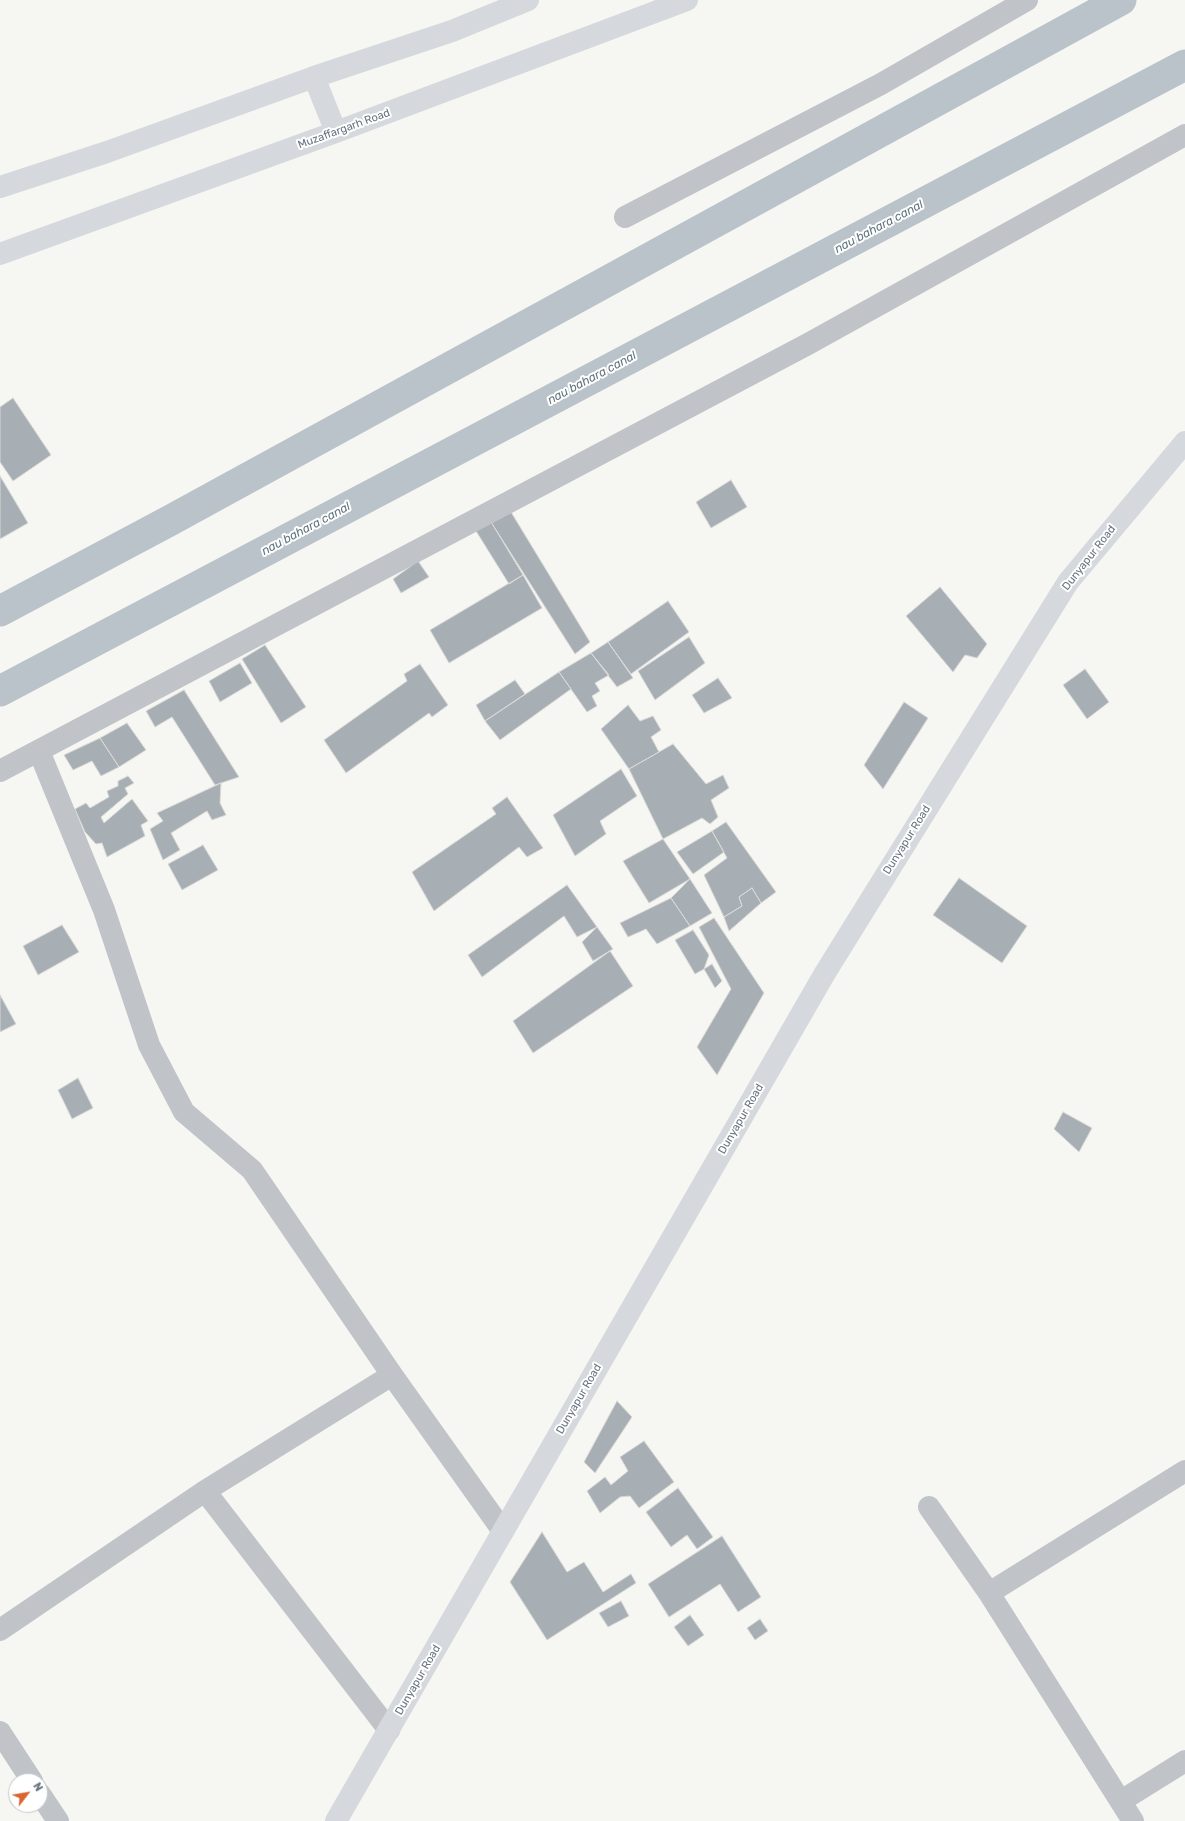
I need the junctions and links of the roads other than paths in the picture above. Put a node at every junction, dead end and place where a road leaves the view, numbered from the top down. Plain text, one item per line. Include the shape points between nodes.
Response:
1 (528, 0) edge
2 (687, 0) edge
3 (1027, 0) edge
4 (314, 77) junction
5 (336, 132) junction
6 (1185, 135) edge
7 (0, 187) edge
8 (625, 218) dead end
9 (0, 254) edge
10 (1185, 442) edge
11 (39, 751) junction
12 (0, 771) edge
13 (392, 1375) junction
14 (1185, 1472) edge
15 (205, 1491) junction
16 (929, 1507) dead end
17 (504, 1532) junction
18 (989, 1594) junction
19 (0, 1630) edge
20 (389, 1730) junction
21 (0, 1732) edge
22 (1185, 1761) edge
23 (27, 1773) edge
24 (1121, 1801) junction
25 (48, 1806) edge
26 (58, 1821) edge
27 (336, 1821) edge
28 (1133, 1821) edge

1 - 4 main road via 452,31
2 - 5 main road, Muzaffargarh Road
3 - 8 street via 881,84
4 - 5 main road
4 - 7 main road via 107,152
5 - 9 main road, Muzaffargarh Road
6 - 11 street via 808,344
10 - 17 main road, Dunyapur Road via 1064,589 825,973
11 - 12 street
11 - 13 street via 104,910 149,1045 184,1112 252,1170
13 - 15 street
13 - 17 street
14 - 18 street
15 - 19 street
15 - 20 street
16 - 18 street
17 - 20 main road, Dunyapur Road
18 - 24 street
20 - 27 main road, Dunyapur Road
21 - 23 street
22 - 24 street
24 - 28 street
25 - 26 street

